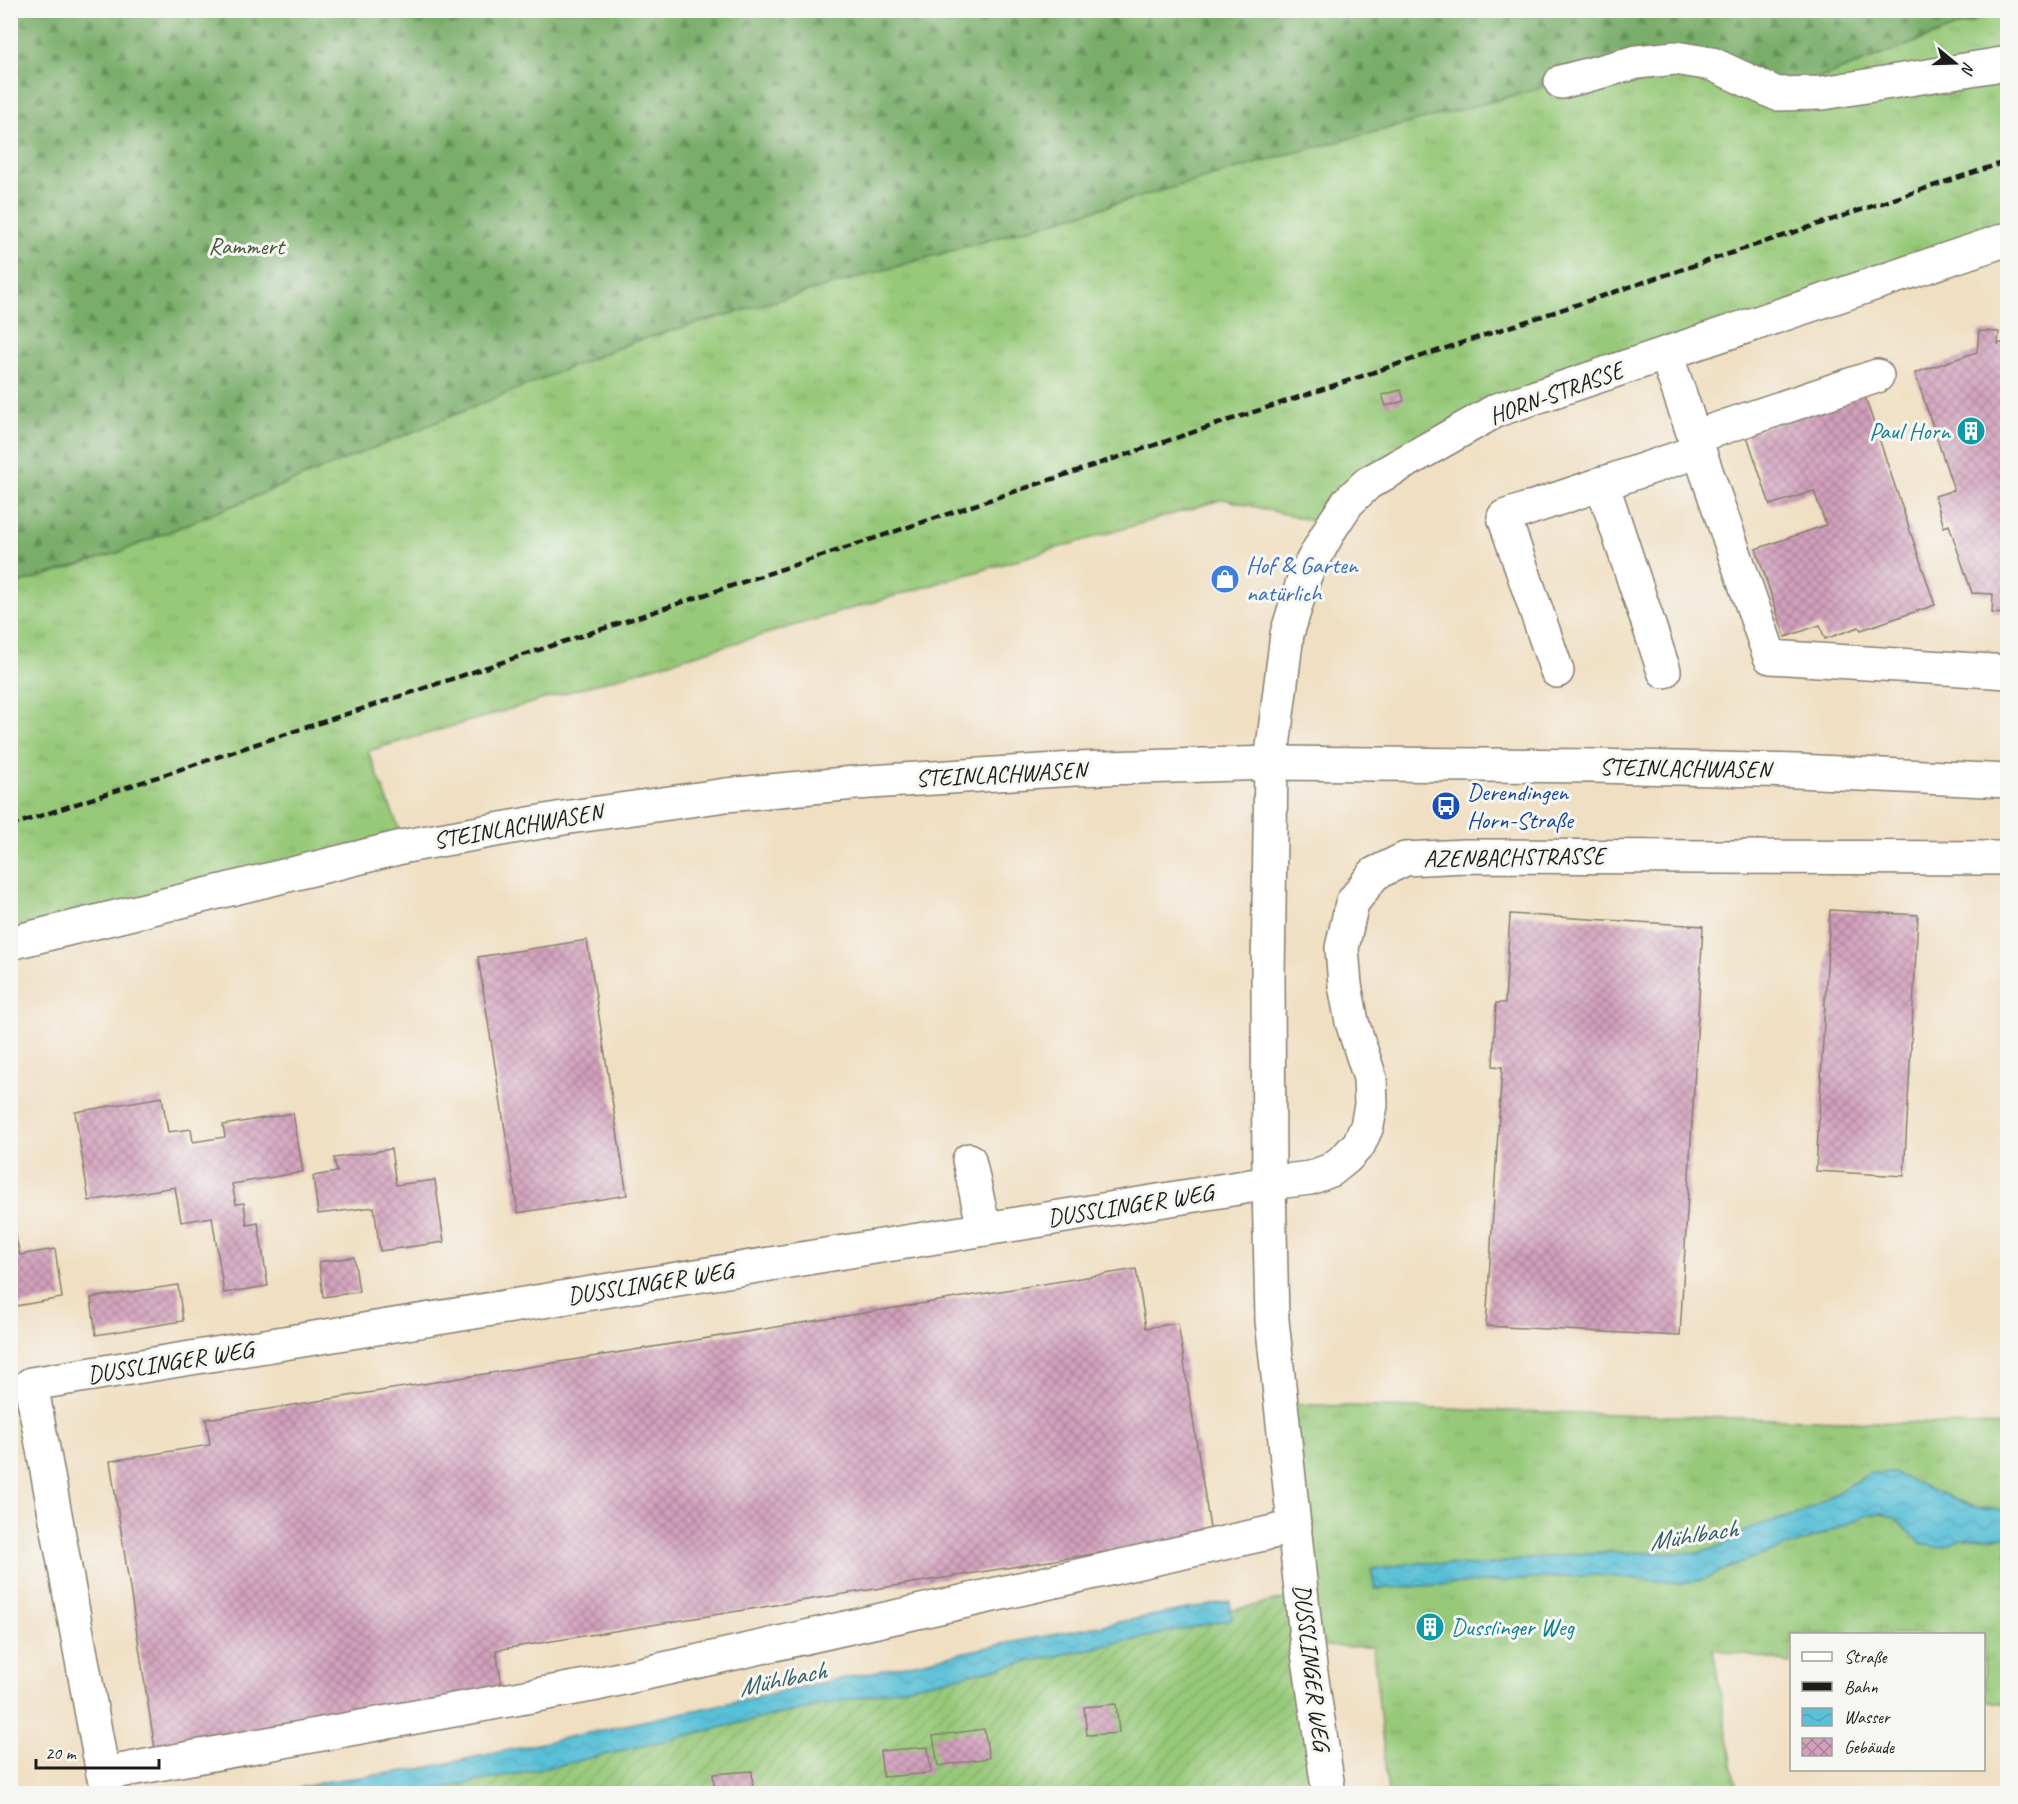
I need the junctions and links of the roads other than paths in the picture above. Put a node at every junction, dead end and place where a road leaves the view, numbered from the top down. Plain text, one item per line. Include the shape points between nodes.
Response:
1 (2007, 63) edge
2 (1561, 82) dead end
3 (2007, 239) edge
4 (1666, 354) junction
5 (1877, 376) dead end
6 (1696, 444) junction
7 (1602, 483) junction
8 (1664, 670) dead end
9 (1557, 671) dead end
10 (2007, 672) edge
11 (1271, 763) junction
12 (2007, 782) edge
13 (2007, 858) edge
14 (10, 943) edge
15 (969, 1160) dead end
16 (1269, 1183) junction
17 (984, 1229) junction
18 (1295, 1527) junction
19 (1329, 1794) edge

1 - 2 street via 1822,93 1777,94 1712,64 1675,58 1637,62
3 - 4 street, HORN-STRASSE
4 - 6 street
4 - 11 street, HORN-STRASSE via 1497,410 1368,483 1348,502 1305,575 1287,634
5 - 6 street
6 - 7 street
6 - 10 street via 1770,657
7 - 8 street
7 - 9 street via 1504,517
11 - 12 street, STEINLACHWASEN via 1727,768
11 - 14 street, STEINLACHWASEN via 1074,769 867,782 617,809 406,846
11 - 16 street, DUSSLINGER WEG
13 - 16 street, AZENBACHSTRASSE via 1465,856 1406,859 1374,873 1352,903 1342,948 1352,1022 1370,1078 1367,1126 1359,1144 1331,1170 1310,1178
15 - 17 street
16 - 17 street, DUSSLINGER WEG
16 - 18 street, DUSSLINGER WEG via 1272,1320
17 - 18 street, DUSSLINGER WEG via 31,1384 103,1774 597,1684
18 - 19 street, DUSSLINGER WEG via 1307,1646

